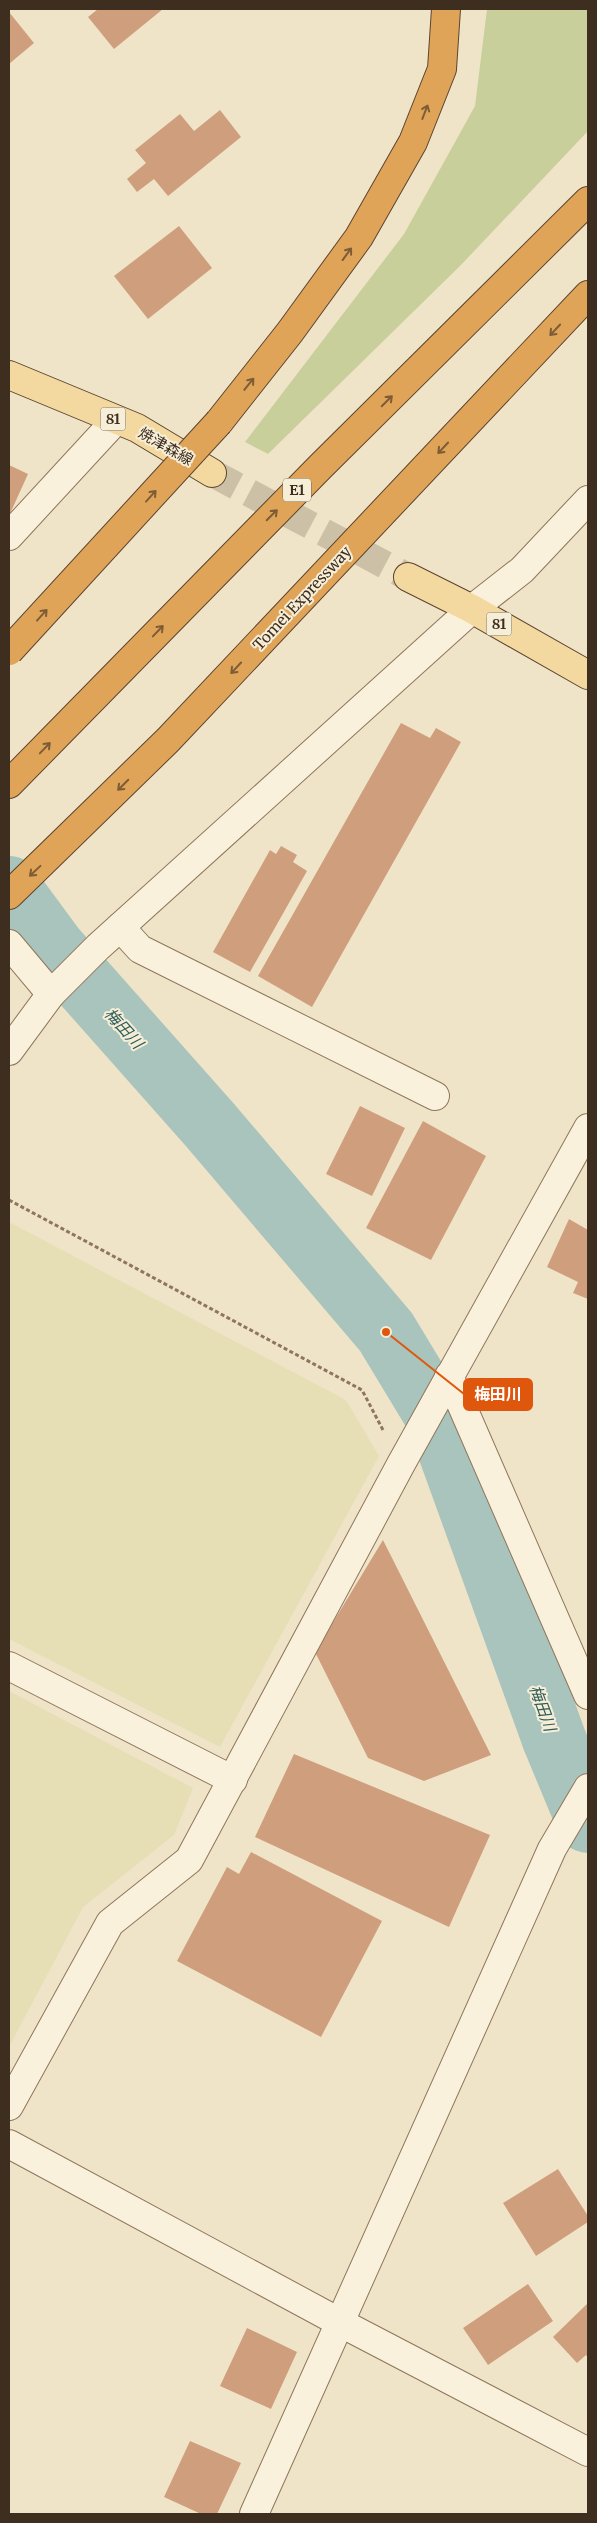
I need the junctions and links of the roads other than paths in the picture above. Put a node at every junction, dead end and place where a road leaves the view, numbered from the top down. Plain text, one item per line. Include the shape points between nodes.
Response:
1 (446, 9) edge
2 (588, 201) edge
3 (588, 295) edge
4 (9, 375) edge
5 (116, 420) junction
6 (212, 473) tunnel mouth
7 (588, 500) edge
8 (9, 536) edge
9 (408, 577) tunnel mouth
10 (472, 609) junction
11 (9, 651) edge
12 (588, 675) edge
13 (10, 784) edge
14 (9, 895) edge
15 (120, 927) junction
16 (9, 944) edge
17 (52, 994) junction
18 (9, 1051) edge
19 (435, 1096) dead end
20 (588, 1128) edge
21 (449, 1376) junction
22 (9, 1666) edge
23 (588, 1695) edge
24 (233, 1780) junction
25 (588, 1788) edge
26 (9, 2106) edge
27 (9, 2144) edge
28 (339, 2322) junction
29 (588, 2452) edge
30 (254, 2514) edge

11 -> 1 highway, bridge via 219,422 359,237 413,142 442,68
13 -> 2 highway, E1 via 320,466
3 -> 14 highway, Tomei Expressway via 168,740
4 - 5 main road, 焼津森線 / 81
5 - 6 main road, 焼津森線 / 81 via 137,428
5 - 8 street
7 - 10 street via 522,570
9 - 10 main road, 81
10 - 12 main road, 81
10 - 15 street
15 - 17 street
15 - 19 street via 140,949
16 - 17 street
17 - 18 street
20 - 21 street
21 - 23 street
21 - 24 street
22 - 24 street
24 - 26 street via 189,1860 110,1923
25 - 28 street via 552,1848
27 - 28 street
28 - 29 street
28 - 30 street

